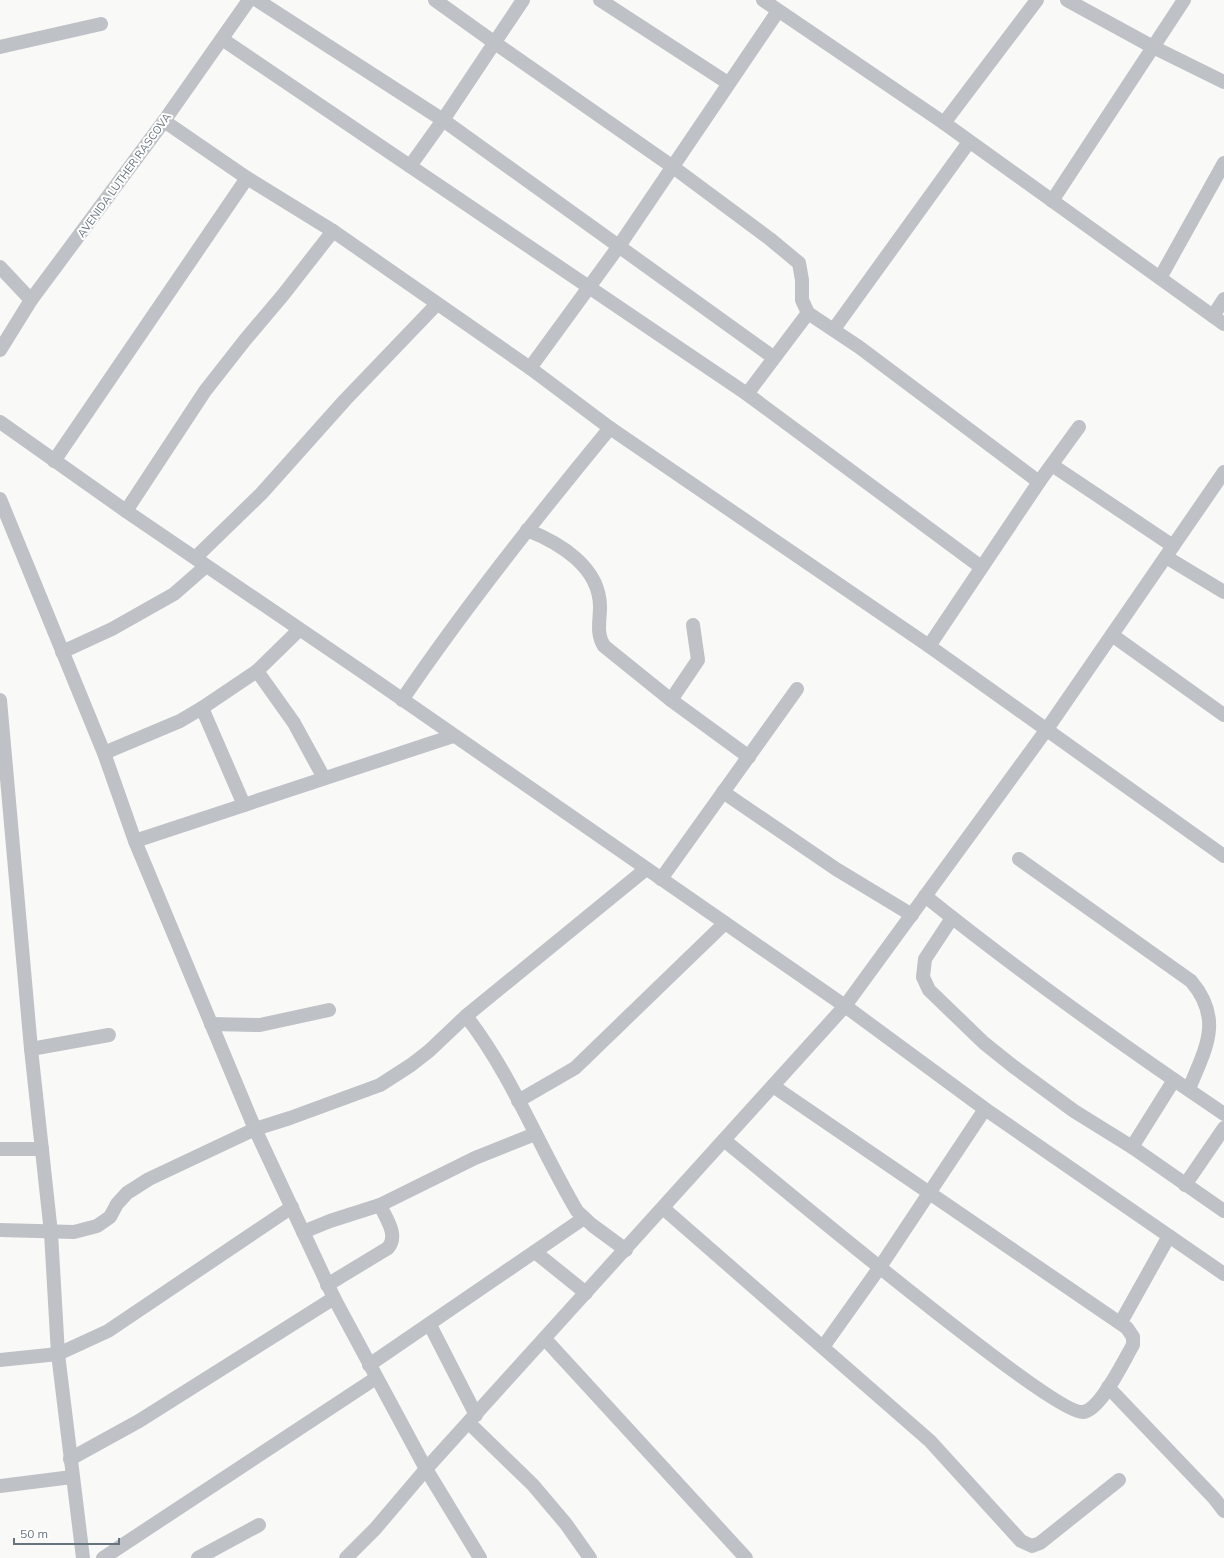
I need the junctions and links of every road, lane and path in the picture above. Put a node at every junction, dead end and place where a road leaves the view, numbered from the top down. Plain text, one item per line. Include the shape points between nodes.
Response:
1 (249, 0) edge
2 (257, 0) edge
3 (436, 0) edge
4 (523, 0) edge
5 (600, 0) edge
6 (763, 0) edge
7 (1037, 0) edge
8 (1067, 0) edge
9 (1184, 0) edge
10 (778, 11) junction
11 (101, 24) dead end
12 (222, 39) junction
13 (494, 43) junction
14 (0, 46) edge
15 (1153, 47) junction
16 (1224, 82) edge
17 (728, 83) junction
18 (443, 120) junction
19 (164, 121) junction
20 (944, 123) junction
21 (969, 142) junction
22 (1224, 163) edge
23 (410, 166) junction
24 (673, 167) junction
25 (247, 178) junction
26 (1052, 201) junction
27 (333, 231) junction
28 (619, 246) junction
29 (0, 267) edge
30 (1160, 278) junction
31 (588, 288) junction
32 (1224, 299) edge
33 (31, 300) junction
34 (437, 304) junction
35 (808, 313) junction
36 (1218, 320) edge
37 (834, 330) junction
38 (0, 350) edge
39 (773, 357) junction
40 (530, 368) junction
41 (747, 394) junction
42 (0, 422) edge
43 (1080, 427) dead end
44 (610, 428) junction
45 (54, 461) junction
46 (1052, 465) junction
47 (1224, 472) edge
48 (1039, 482) junction
49 (0, 499) edge
50 (126, 511) junction
51 (527, 530) junction
52 (1169, 551) junction
53 (200, 562) junction
54 (981, 567) junction
55 (1224, 592) edge
56 (693, 625) dead end
57 (299, 630) junction
58 (1112, 635) junction
59 (929, 646) junction
60 (62, 652) junction
61 (257, 670) junction
62 (797, 689) dead end
63 (402, 700) junction
64 (671, 700) junction
65 (0, 704) edge
66 (202, 708) junction
67 (1224, 715) edge
68 (1047, 729) junction
69 (453, 736) junction
70 (104, 753) junction
71 (749, 757) junction
72 (324, 778) junction
73 (724, 792) junction
74 (244, 805) junction
75 (135, 841) junction
76 (1224, 856) edge
77 (1019, 859) dead end
78 (646, 868) junction
79 (661, 879) junction
80 (925, 896) junction
81 (912, 915) junction
82 (952, 918) junction
83 (725, 923) junction
84 (846, 1006) junction
85 (329, 1010) dead end
86 (466, 1016) junction
87 (211, 1024) junction
88 (109, 1035) dead end
89 (32, 1048) junction
90 (1174, 1080) junction
91 (773, 1086) junction
92 (1189, 1090) junction
93 (518, 1101) junction
94 (985, 1109) junction
95 (1224, 1114) edge
96 (1224, 1128) edge
97 (255, 1129) junction
98 (535, 1134) junction
99 (724, 1140) junction
100 (1132, 1147) junction
101 (0, 1149) edge
102 (42, 1149) junction
103 (1185, 1184) junction
104 (931, 1193) junction
105 (380, 1205) junction
106 (292, 1208) junction
107 (663, 1208) junction
108 (1224, 1211) edge
109 (584, 1218) junction
110 (0, 1230) edge
111 (303, 1232) junction
112 (51, 1233) junction
113 (1169, 1236) junction
114 (626, 1250) junction
115 (535, 1252) junction
116 (880, 1267) junction
117 (1224, 1274) edge
118 (327, 1285) junction
119 (586, 1294) junction
120 (334, 1298) junction
121 (1121, 1322) junction
122 (430, 1325) junction
123 (545, 1339) junction
124 (823, 1347) junction
125 (58, 1354) junction
126 (0, 1360) edge
127 (369, 1365) junction
128 (376, 1378) junction
129 (1108, 1387) junction
130 (473, 1419) junction
131 (70, 1459) junction
132 (426, 1469) junction
133 (72, 1477) junction
134 (1120, 1480) dead end
135 (0, 1486) edge
136 (1224, 1511) edge
137 (259, 1525) dead end
138 (352, 1556) edge
139 (83, 1558) edge
140 (103, 1558) edge
141 (198, 1558) edge
142 (480, 1558) edge
143 (590, 1558) edge
144 (746, 1558) edge

1 - 12 street, AVENIDA LUTHER RASCOVA
2 - 18 street
3 - 13 street
4 - 13 street
5 - 17 street
6 - 10 street
7 - 20 street
8 - 15 street
9 - 15 street
10 - 17 street
10 - 20 street
11 - 14 street
12 - 19 street, AVENIDA LUTHER RASCOVA
12 - 23 street
13 - 18 street
13 - 24 street
15 - 16 street
15 - 26 street
17 - 24 street
18 - 23 street
18 - 28 street
19 - 25 street
19 - 33 street, AVENIDA LUTHER RASCOVA
20 - 21 street
21 - 26 street
21 - 37 street
22 - 30 street
23 - 31 street
24 - 28 street
24 - 35 street via 795,259 800,267 802,300
25 - 27 street
25 - 45 street
26 - 30 street
27 - 34 street
27 - 50 street via 205,391
28 - 31 street
28 - 39 street
29 - 33 street
30 - 36 street
31 - 40 street
31 - 41 street
32 - 36 street
33 - 38 street, AVENIDA LUTHER RASCOVA
34 - 40 street
34 - 53 street via 345,400
35 - 37 street
35 - 39 street
37 - 48 street
39 - 41 street
40 - 44 street
41 - 54 street
42 - 45 street
43 - 46 street
44 - 51 street
44 - 59 street
45 - 50 street
46 - 48 street
46 - 52 street
47 - 52 street
48 - 54 street
49 - 60 street
50 - 53 street
51 - 63 street
51 - 64 street via 561,547 591,576 600,595 600,641
52 - 55 street
52 - 58 street
53 - 57 street
53 - 60 street via 174,594 112,629
54 - 59 street
56 - 64 street via 698,660
57 - 61 street
57 - 63 street
58 - 67 street
58 - 68 street
59 - 68 street
60 - 70 street
61 - 66 street
61 - 72 street via 290,718
62 - 71 street
63 - 69 street
64 - 71 street
65 - 89 street
66 - 70 street via 180,721
66 - 74 street
68 - 76 street
68 - 80 street
69 - 72 street
69 - 78 street
70 - 75 street
71 - 73 street
72 - 74 street
73 - 79 street
73 - 81 street via 836,869
74 - 75 street
75 - 87 street
77 - 92 street via 1196,986 1208,1011 1211,1029
78 - 79 street
78 - 86 street
79 - 83 street
80 - 81 street
80 - 82 street
81 - 84 street
82 - 90 street
82 - 100 street via 925,959 923,977 929,990 984,1043 1014,1067 1074,1111
83 - 84 street
83 - 93 street via 575,1068
84 - 91 street
84 - 94 street
85 - 87 street via 260,1025
86 - 93 street via 482,1036
86 - 97 street via 429,1051 380,1085
87 - 97 street
88 - 89 street
89 - 102 street
90 - 92 street
90 - 100 street
91 - 99 street
91 - 104 street
92 - 95 street
93 - 98 street
94 - 104 street
94 - 113 street
96 - 103 street
97 - 106 street
97 - 112 street via 127,1193 110,1217 97,1226 74,1232
98 - 105 street via 475,1158
98 - 109 street via 570,1200
99 - 107 street
99 - 116 street
100 - 103 street
101 - 102 street
102 - 112 street
103 - 108 street
104 - 116 street
104 - 121 street
105 - 111 street
105 - 118 street via 393,1234 393,1243
106 - 111 street
106 - 125 street via 108,1331
107 - 114 street
107 - 124 street
109 - 114 street
109 - 115 street
110 - 112 street
111 - 118 street
112 - 125 street
113 - 117 street
113 - 121 street
114 - 119 street
115 - 119 street
115 - 122 street
116 - 124 street
116 - 129 street via 982,1347 1043,1392 1070,1408 1080,1412 1090,1410
118 - 120 street
119 - 123 street
120 - 127 street
120 - 131 street via 139,1421
121 - 129 street via 1133,1337 1133,1345
122 - 127 street
122 - 130 street
123 - 130 street
123 - 144 street
124 - 134 street via 930,1441 1021,1540 1032,1546 1040,1543
125 - 126 street
125 - 131 street
127 - 128 street
128 - 132 street
128 - 140 street
129 - 136 street
130 - 132 street
130 - 143 street via 566,1524
131 - 133 street
132 - 138 street
132 - 142 street
133 - 135 street
133 - 139 street
137 - 141 street

